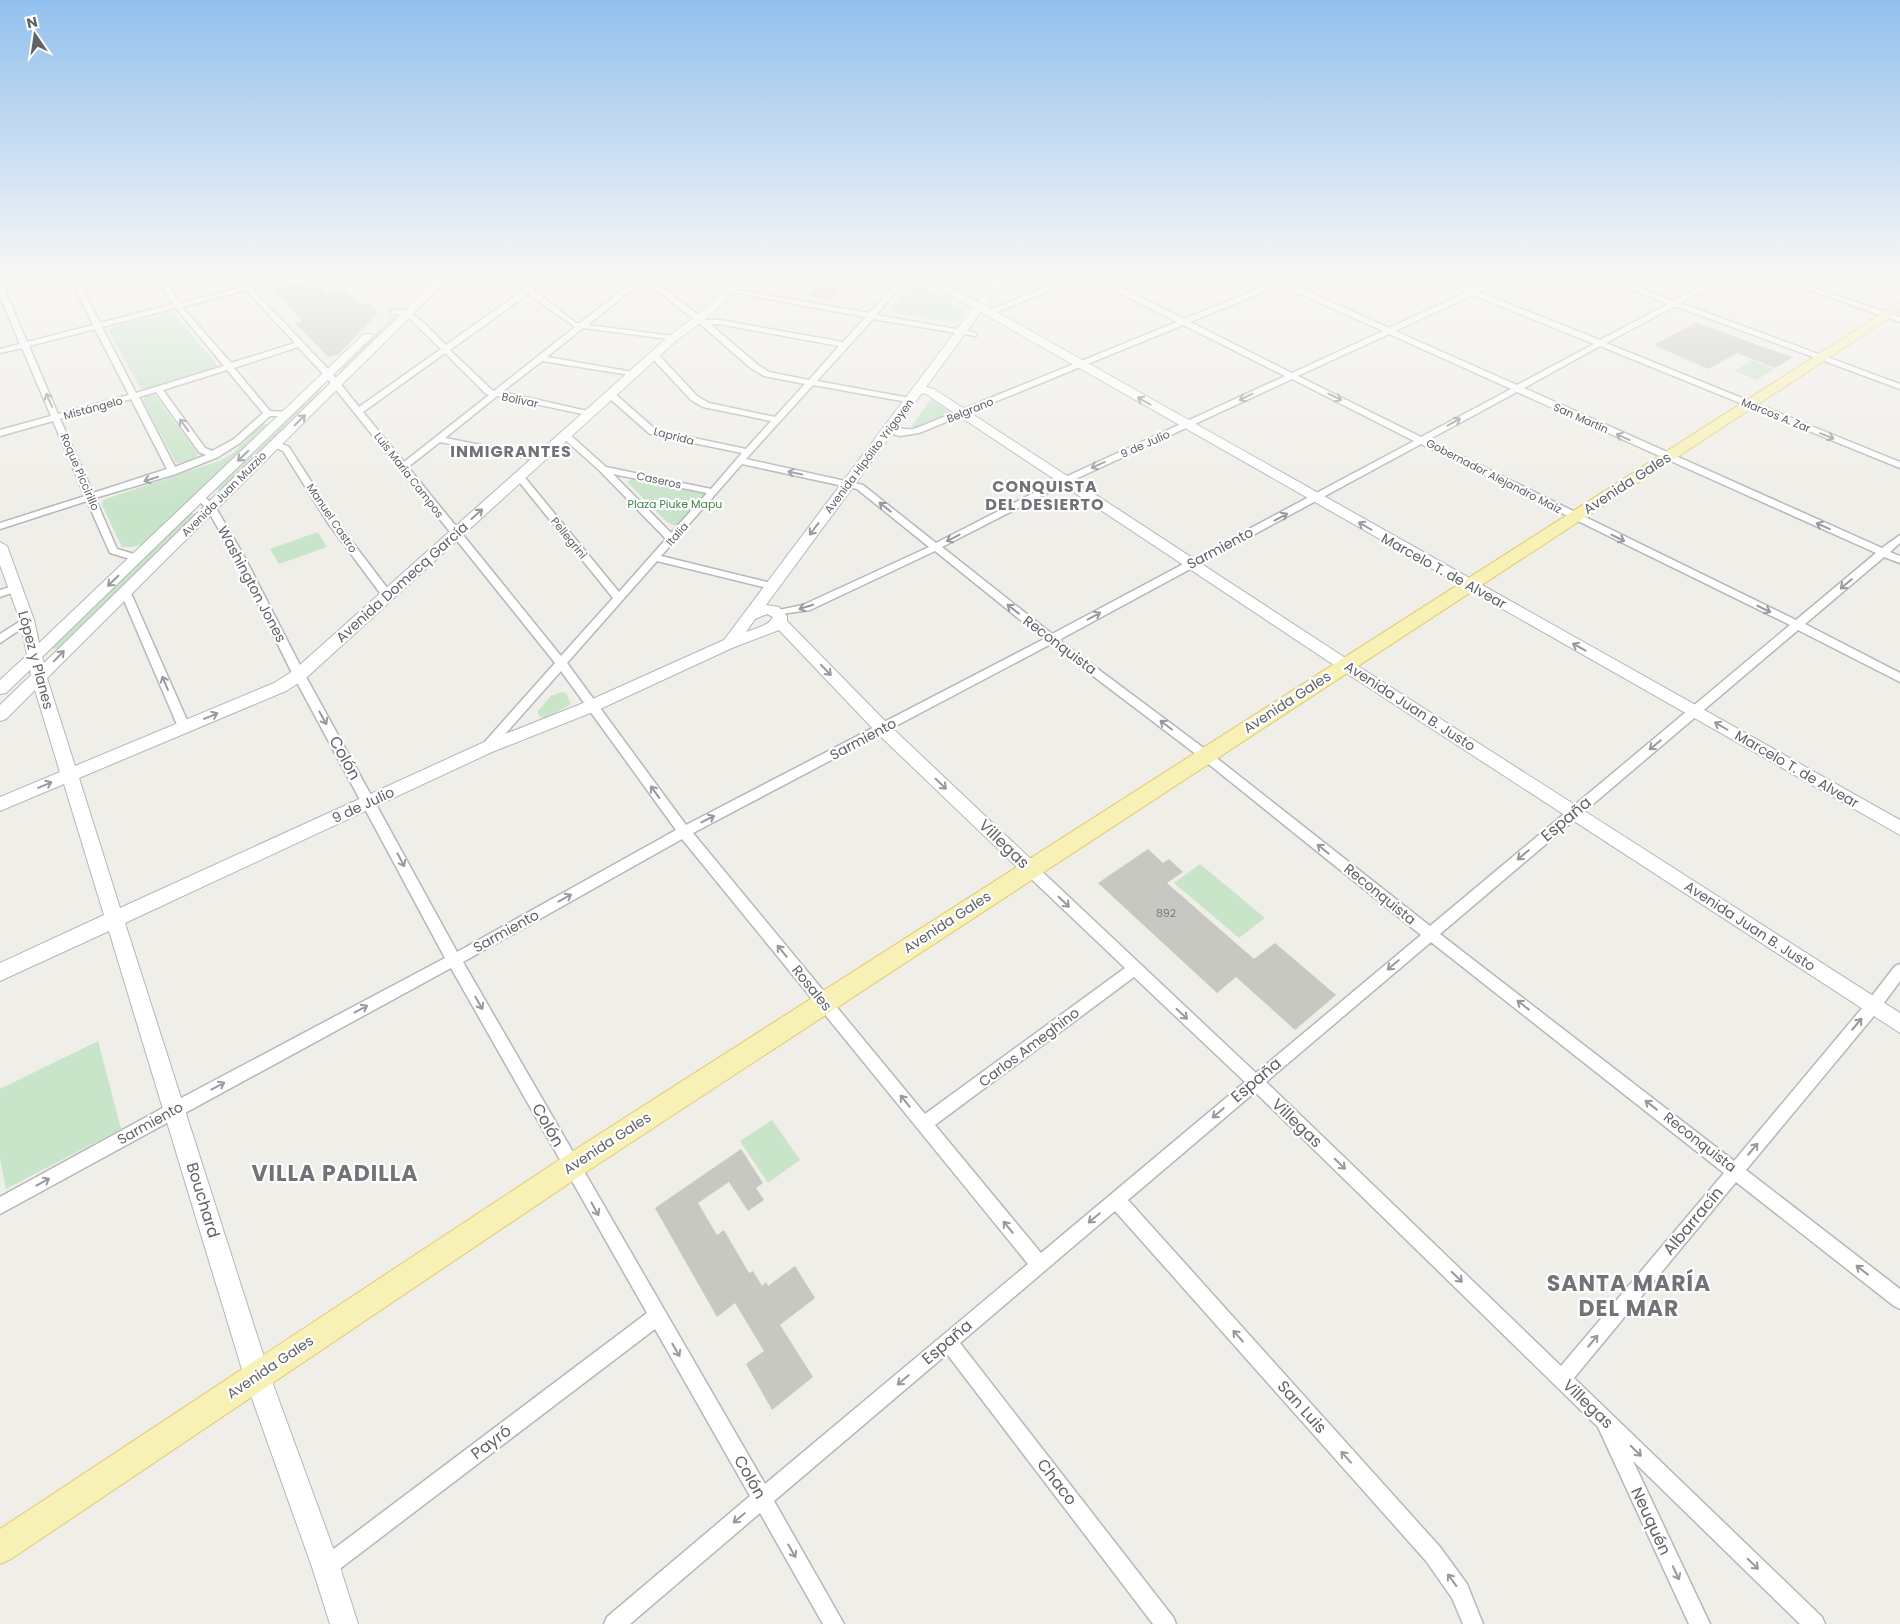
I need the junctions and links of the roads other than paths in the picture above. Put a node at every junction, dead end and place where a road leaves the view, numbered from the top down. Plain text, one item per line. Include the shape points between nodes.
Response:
1 (26, 350) edge
2 (109, 350) edge
3 (214, 350) edge
4 (283, 350) edge
5 (305, 350) edge
6 (358, 350) edge
7 (366, 350) edge
8 (445, 350) joint
9 (552, 350) edge
10 (660, 350) edge
11 (736, 350) edge
12 (840, 350) edge
13 (954, 350) edge
14 (1055, 350) edge
15 (1115, 350) edge
16 (1239, 350) edge
17 (1348, 350) edge
18 (1428, 350) edge
19 (1590, 350) edge
20 (1615, 350) edge
21 (1797, 350) edge
22 (1832, 350) edge
23 (654, 355) junction
24 (541, 358) junction
25 (1819, 358) junction
26 (1081, 364) junction
27 (229, 368) junction
28 (633, 374) junction
29 (1291, 375) junction
30 (332, 379) junction
31 (812, 384) junction
32 (1900, 387) edge
33 (1515, 388) junction
34 (158, 389) junction
35 (925, 390) junction
36 (495, 395) junction
37 (135, 396) junction
38 (611, 396) junction
39 (910, 401) junction
40 (1749, 405) junction
41 (359, 411) junction
42 (268, 413) junction
43 (963, 413) junction
44 (286, 414) junction
45 (590, 414) junction
46 (57, 418) junction
47 (778, 420) junction
48 (1186, 426) junction
49 (894, 432) junction
50 (0, 433) edge
51 (565, 435) junction
52 (439, 439) junction
53 (1421, 440) junction
54 (275, 444) junction
55 (748, 452) junction
56 (215, 455) junction
57 (1668, 456) junction
58 (538, 459) junction
59 (741, 461) junction
60 (1900, 465) edge
61 (403, 467) junction
62 (603, 469) junction
63 (173, 472) junction
64 (520, 476) junction
65 (1064, 481) junction
66 (854, 486) junction
67 (714, 492) junction
68 (200, 497) junction
69 (1315, 498) junction
70 (91, 499) junction
71 (211, 508) junction
72 (1574, 517) junction
73 (0, 526) edge
74 (456, 533) junction
75 (1900, 538) edge
76 (672, 539) junction
77 (934, 547) junction
78 (1884, 552) junction
79 (1, 553) edge
80 (137, 558) junction
81 (656, 558) junction
82 (1900, 560) edge
83 (1191, 564) junction
84 (1468, 585) junction
85 (771, 586) junction
86 (16, 588) junction
87 (126, 591) junction
88 (0, 594) edge
89 (386, 595) junction
90 (619, 599) junction
91 (750, 616) junction
92 (773, 618) junction
93 (69, 623) junction
94 (28, 625) junction
95 (1798, 625) junction
96 (0, 639) edge
97 (1051, 639) junction
98 (728, 644) junction
99 (34, 656) junction
100 (562, 664) junction
101 (1345, 665) junction
102 (299, 675) junction
103 (39, 677) junction
104 (1900, 678) edge
105 (0, 689) edge
106 (592, 706) junction
107 (1697, 712) junction
108 (0, 715) edge
109 (184, 727) junction
110 (883, 729) junction
111 (486, 748) junction
112 (1205, 755) junction
113 (69, 775) junction
114 (370, 802) junction
115 (0, 804) edge
116 (1573, 812) junction
117 (1900, 828) edge
118 (684, 832) junction
119 (1029, 868) junction
120 (114, 920) junction
121 (1430, 934) junction
122 (454, 960) junction
123 (1134, 969) junction
124 (1900, 970) edge
125 (0, 972) edge
126 (824, 1002) junction
127 (1873, 1006) junction
128 (1900, 1024) edge
129 (1255, 1082) junction
130 (175, 1109) junction
131 (924, 1124) junction
132 (571, 1166) junction
133 (1736, 1170) junction
134 (1116, 1199) junction
135 (0, 1206) edge
136 (1039, 1264) junction
137 (1900, 1300) edge
138 (656, 1317) junction
139 (948, 1341) junction
140 (257, 1376) junction
141 (1562, 1378) junction
142 (1602, 1418) junction
143 (762, 1498) junction
144 (0, 1548) edge
145 (326, 1567) junction
146 (344, 1624) edge
147 (614, 1624) edge
148 (834, 1624) edge
149 (1166, 1624) edge
150 (1473, 1624) edge
151 (1700, 1624) edge
152 (1815, 1624) edge

46 -> 1 street, Roque Piccirillo
2 - 37 street
3 - 27 street
4 - 27 street, Mistángelo
5 - 30 street, Luis María Campos
6 - 30 main road, Avenida Juan Muzzio
7 - 30 main road, Avenida Juan Muzzio
8 - 36 street, Bolívar
8 - 41 street
9 - 24 street
10 - 23 main road, Avenida Domecq García
11 - 31 street via 760,370
12 - 31 street, Italia
13 - 35 main road, Avenida Hipólito Yrigoyen
14 - 26 main road, Marcelo T. de Alvear
15 - 26 street, Belgrano
16 - 29 street, Gobernador Alejandro Maiz
17 - 29 street, 9 de Julio
18 - 33 street, San Martín
19 - 33 street, Sarmiento
20 - 40 street, Marcos A. Zar
21 - 25 street
22 - 25 main road, Avenida Gales
23 - 28 main road, Avenida Domecq García
23 - 47 street via 694,398 706,405
24 - 28 street
24 - 36 street
25 - 32 street
25 - 40 main road, Avenida Gales
26 - 43 street, Belgrano
48 -> 26 main road, Marcelo T. de Alvear
27 - 34 street, Mistángelo
27 - 42 street
28 - 38 main road, Avenida Domecq García
29 -> 48 street, 9 de Julio
29 -> 53 street, Gobernador Alejandro Maiz
30 - 41 street, Luis María Campos
30 - 44 main road, Avenida Juan Muzzio
54 -> 30 main road, Avenida Juan Muzzio
31 - 39 street
31 - 47 street, Italia
53 -> 33 street, Sarmiento
57 -> 33 street, San Martín
34 - 37 street, Mistángelo
56 -> 34 street via 202,450
35 - 39 main road, Avenida Hipólito Yrigoyen
35 - 43 main road, Avenida Juan B. Justo
35 - 49 main road, Avenida Hipólito Yrigoyen
36 - 45 street, Bolívar
36 - 52 street
37 - 46 street, Mistángelo
37 - 63 street
38 - 45 main road, Avenida Domecq García
38 - 55 street, Laprida via 653,432
39 - 49 main road, Avenida Hipólito Yrigoyen
40 - 57 main road, Avenida Gales
40 -> 60 street, Marcos A. Zar
41 - 61 street, Luis María Campos
42 - 44 street
42 - 56 street via 237,441
43 - 49 street, Belgrano via 916,431
43 - 65 main road, Avenida Juan B. Justo
44 -> 68 main road, Avenida Juan Muzzio
45 - 51 main road, Avenida Domecq García
46 - 50 street, Mistángelo
46 - 70 street, Roque Piccirillo
47 - 55 street, Italia
48 -> 65 street, 9 de Julio
48 - 69 main road, Marcelo T. de Alvear
49 - 66 main road, Avenida Hipólito Yrigoyen
51 - 58 main road, Avenida Domecq García
51 - 62 street
52 - 58 street
52 - 61 street
53 - 69 street, Sarmiento
53 - 72 street, Gobernador Alejandro Maiz
54 - 71 main road, Avenida Juan Muzzio
54 - 89 street, Manuel Castro via 286,450 333,523
55 - 59 street, Italia
56 - 63 street
57 - 72 main road, Avenida Gales
78 -> 57 street, San Martín
58 - 64 main road, Avenida Domecq García
66 -> 59 street
59 - 67 street, Italia
61 - 74 street, Luis María Campos
62 - 67 street, Caseros
62 - 76 street
63 -> 70 street
74 -> 64 main road, Avenida Domecq García
64 - 90 street, Pellegrini
65 -> 77 street, 9 de Julio
65 - 83 main road, Avenida Juan B. Justo
77 -> 66 street, Reconquista
66 -> 85 main road, Avenida Hipólito Yrigoyen
66 - 92 main road, Avenida Hipólito Yrigoyen
67 - 76 street, Italia
68 - 71 street, Washington Jones
68 - 80 main road, Avenida Juan Muzzio
83 -> 69 street, Sarmiento
84 -> 69 main road, Marcelo T. de Alvear
70 - 73 street
70 - 80 street, Roque Piccirillo via 113,551
71 - 87 main road, Avenida Juan Muzzio
71 - 102 street, Washington Jones
72 - 84 main road, Avenida Gales
72 -> 95 street, Gobernador Alejandro Maiz
74 - 89 main road, Avenida Domecq García
74 - 100 street, Luis María Campos
75 - 78 street, España
76 - 81 street, Italia
77 -> 92 street, 9 de Julio via 806,608
97 -> 77 street, Reconquista
78 - 82 street, San Martín
78 -> 95 street, España
79 - 86 main road, López y Planes
80 -> 93 main road, Avenida Juan Muzzio
81 - 85 street
81 - 90 street, Italia
97 -> 83 street, Sarmiento
83 - 101 main road, Avenida Juan B. Justo
84 - 101 main road, Avenida Gales
107 -> 84 main road, Marcelo T. de Alvear
85 - 91 main road, Avenida Hipólito Yrigoyen
86 - 88 street
86 - 94 main road, López y Planes
103 -> 87 main road, Avenida Juan Muzzio
109 -> 87 street
89 - 102 main road, Avenida Domecq García
90 - 100 street, Italia
91 - 92 main road, Villegas via 752,627
91 - 98 main road, 9 de Julio
92 - 98 main road, 9 de Julio
92 -> 110 main road, Villegas
93 - 94 main road via 43,632
93 - 99 main road, Avenida Juan Muzzio
94 - 96 street
94 - 99 main road, López y Planes
95 - 104 street, Gobernador Alejandro Maiz
95 - 107 street, España
97 - 110 street, Sarmiento
112 -> 97 street, Reconquista
98 - 106 main road, 9 de Julio
99 - 103 main road, López y Planes
99 - 105 main road, Avenida Juan Muzzio
100 - 106 street, Luis María Campos
100 - 111 street, Italia
101 - 112 main road, Avenida Gales
101 - 116 main road, Avenida Juan B. Justo
109 -> 102 main road, Avenida Domecq García via 280,687
102 -> 114 street, Colón
103 - 108 main road, Avenida Juan Muzzio
103 - 113 main road, López y Planes
106 - 111 main road, 9 de Julio
118 -> 106 street, Rosales
107 -> 116 street, España
117 -> 107 main road, Marcelo T. de Alvear
109 - 113 main road, Avenida Domecq García
118 -> 110 street, Sarmiento
110 -> 119 main road, Villegas
111 - 114 main road, 9 de Julio
112 - 119 main road, Avenida Gales
121 -> 112 street, Reconquista
115 -> 113 main road, Avenida Domecq García
113 - 120 main road, Bouchard
114 - 120 main road, 9 de Julio
114 -> 122 street, Colón
116 -> 121 street, España
116 - 127 main road, Avenida Juan B. Justo
122 -> 118 street, Sarmiento
126 -> 118 street, Rosales
119 -> 123 street, Villegas
119 - 126 main road, Avenida Gales
120 - 125 main road, 9 de Julio
120 - 130 main road, Bouchard
121 -> 129 street, España
133 -> 121 street, Reconquista
130 -> 122 street, Sarmiento
122 -> 132 street, Colón
123 -> 129 street, Villegas
123 - 131 street, Carlos Ameghino
124 - 127 street, Albarracín
131 -> 126 street, Rosales
126 - 132 main road, Avenida Gales
127 - 128 main road, Avenida Juan B. Justo
133 -> 127 street, Albarracín
129 -> 134 street, España
129 -> 141 street, Villegas
135 -> 130 street, Sarmiento
130 - 140 main road, Bouchard
136 -> 131 street, Rosales
132 -> 138 street, Colón
132 - 140 main road, Avenida Gales
137 -> 133 street, Reconquista
141 -> 133 street, Albarracín
134 -> 136 street, España
150 -> 134 street, San Luis via 1460,1591 1433,1554
136 - 139 street, España
138 -> 143 street, Colón
138 - 145 street, Payró
139 -> 143 street, España
139 - 149 street, Chaco
140 - 144 main road, Avenida Gales
140 - 145 main road, Bouchard
141 - 142 street, Villegas
142 -> 151 street, Neuquén
142 -> 152 street, Villegas
143 -> 147 street, España
143 -> 148 street, Colón
145 - 146 main road, Bouchard

